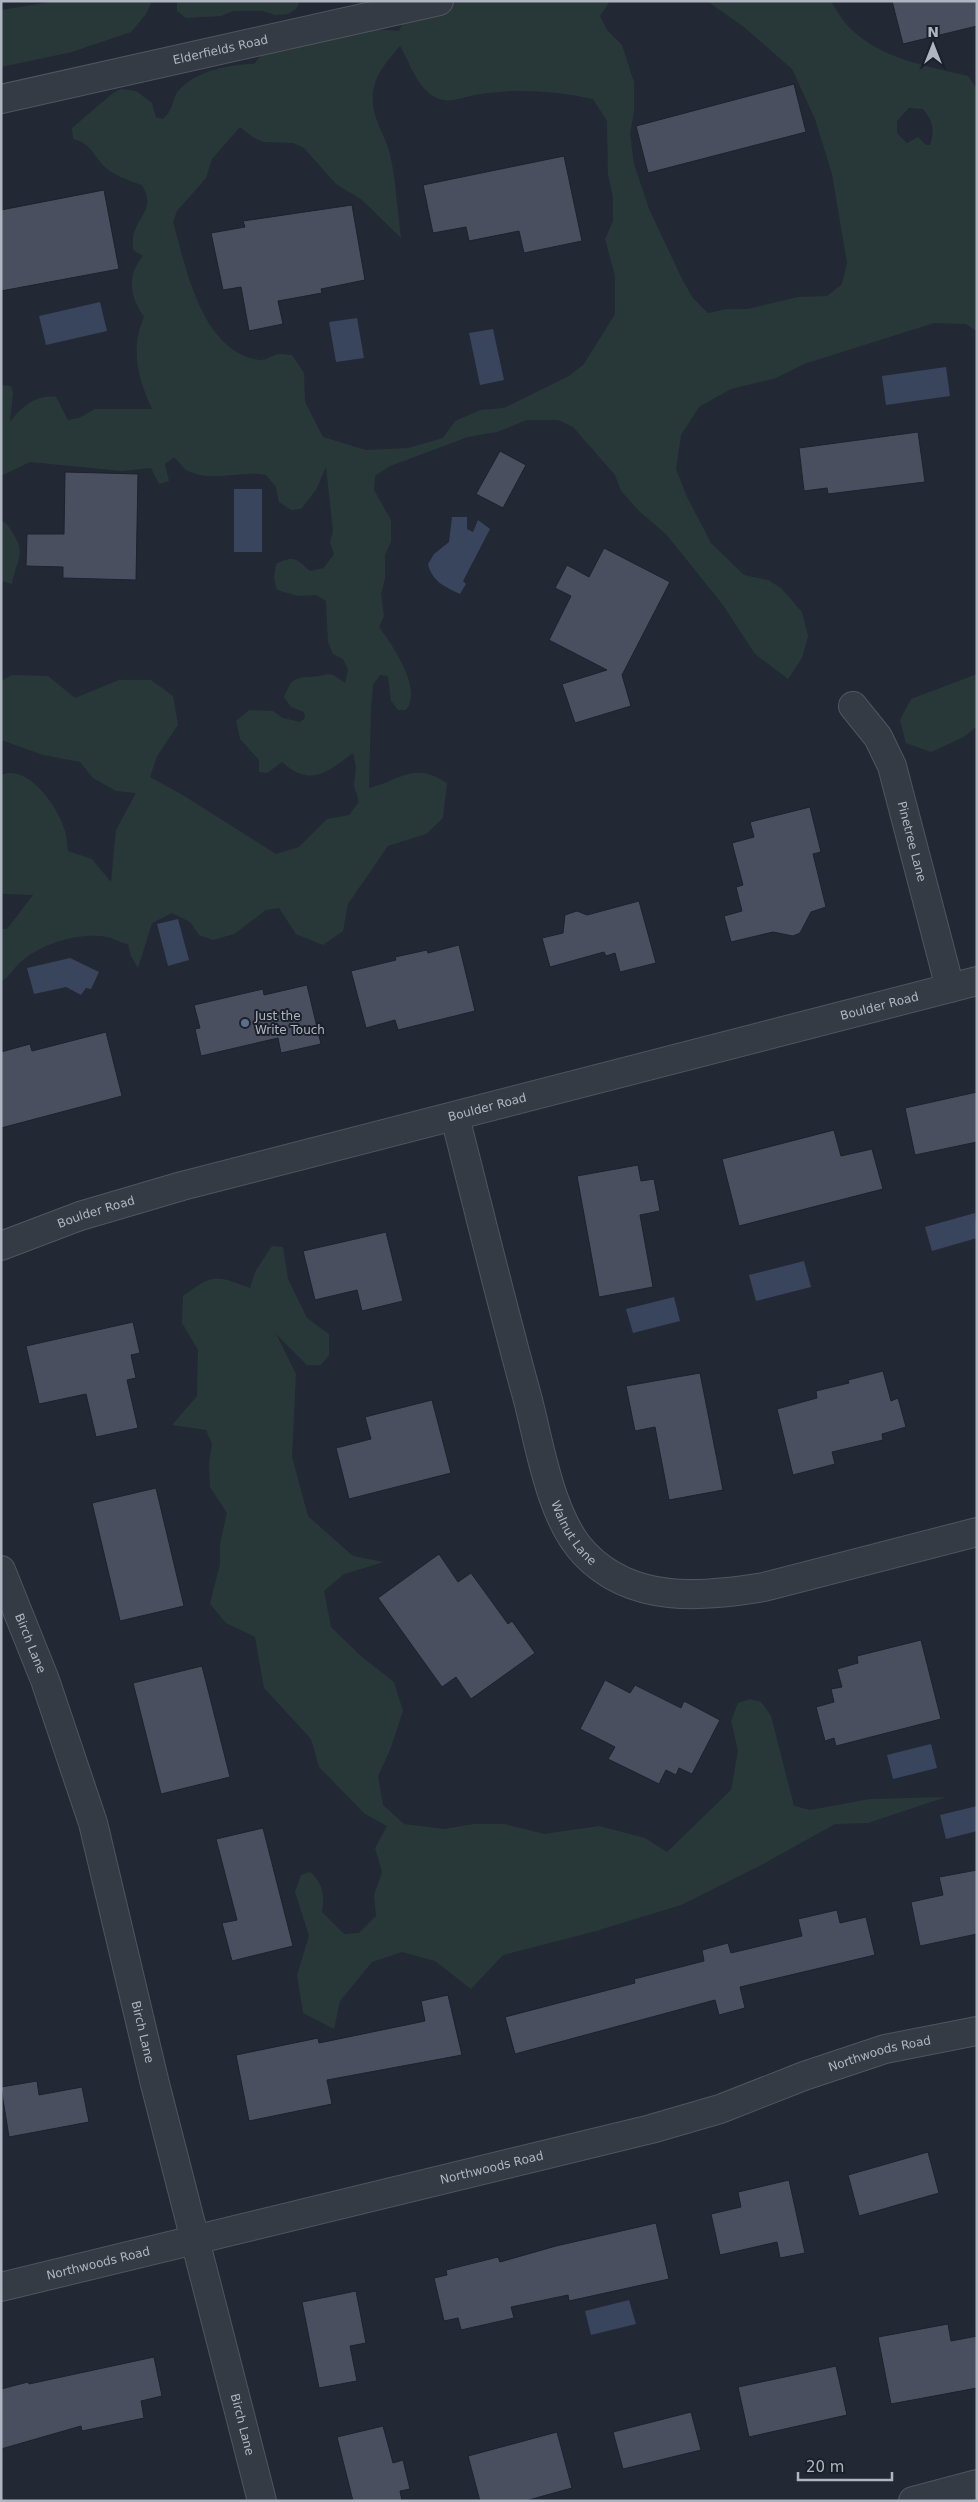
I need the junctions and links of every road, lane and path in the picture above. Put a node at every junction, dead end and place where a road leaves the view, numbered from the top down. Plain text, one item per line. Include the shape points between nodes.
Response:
1 (439, 1) edge
2 (1, 99) edge
3 (853, 706) dead end
4 (977, 981) edge
5 (950, 988) junction
6 (455, 1117) junction
7 (1, 1246) edge
8 (977, 1532) edge
9 (1, 1570) edge
10 (977, 2031) edge
11 (196, 2239) junction
12 (1, 2287) edge
13 (977, 2484) edge
14 (262, 2501) edge
15 (913, 2501) edge

1 - 2 street, Elderfields Road
3 - 5 street, Pinetree Lane via 878,737 892,766
4 - 5 street, Boulder Road
5 - 6 street, Boulder Road
6 - 7 street, Boulder Road via 110,1207
6 - 8 street, Walnut Lane via 558,1512 586,1555 606,1571 629,1584 655,1592 678,1595 730,1593
9 - 11 street, Birch Lane via 45,1680 93,1822 152,2075
10 - 11 street, Northwoods Road via 885,2049 651,2129
11 - 12 street, Northwoods Road
11 - 14 street, Birch Lane
13 - 15 street

